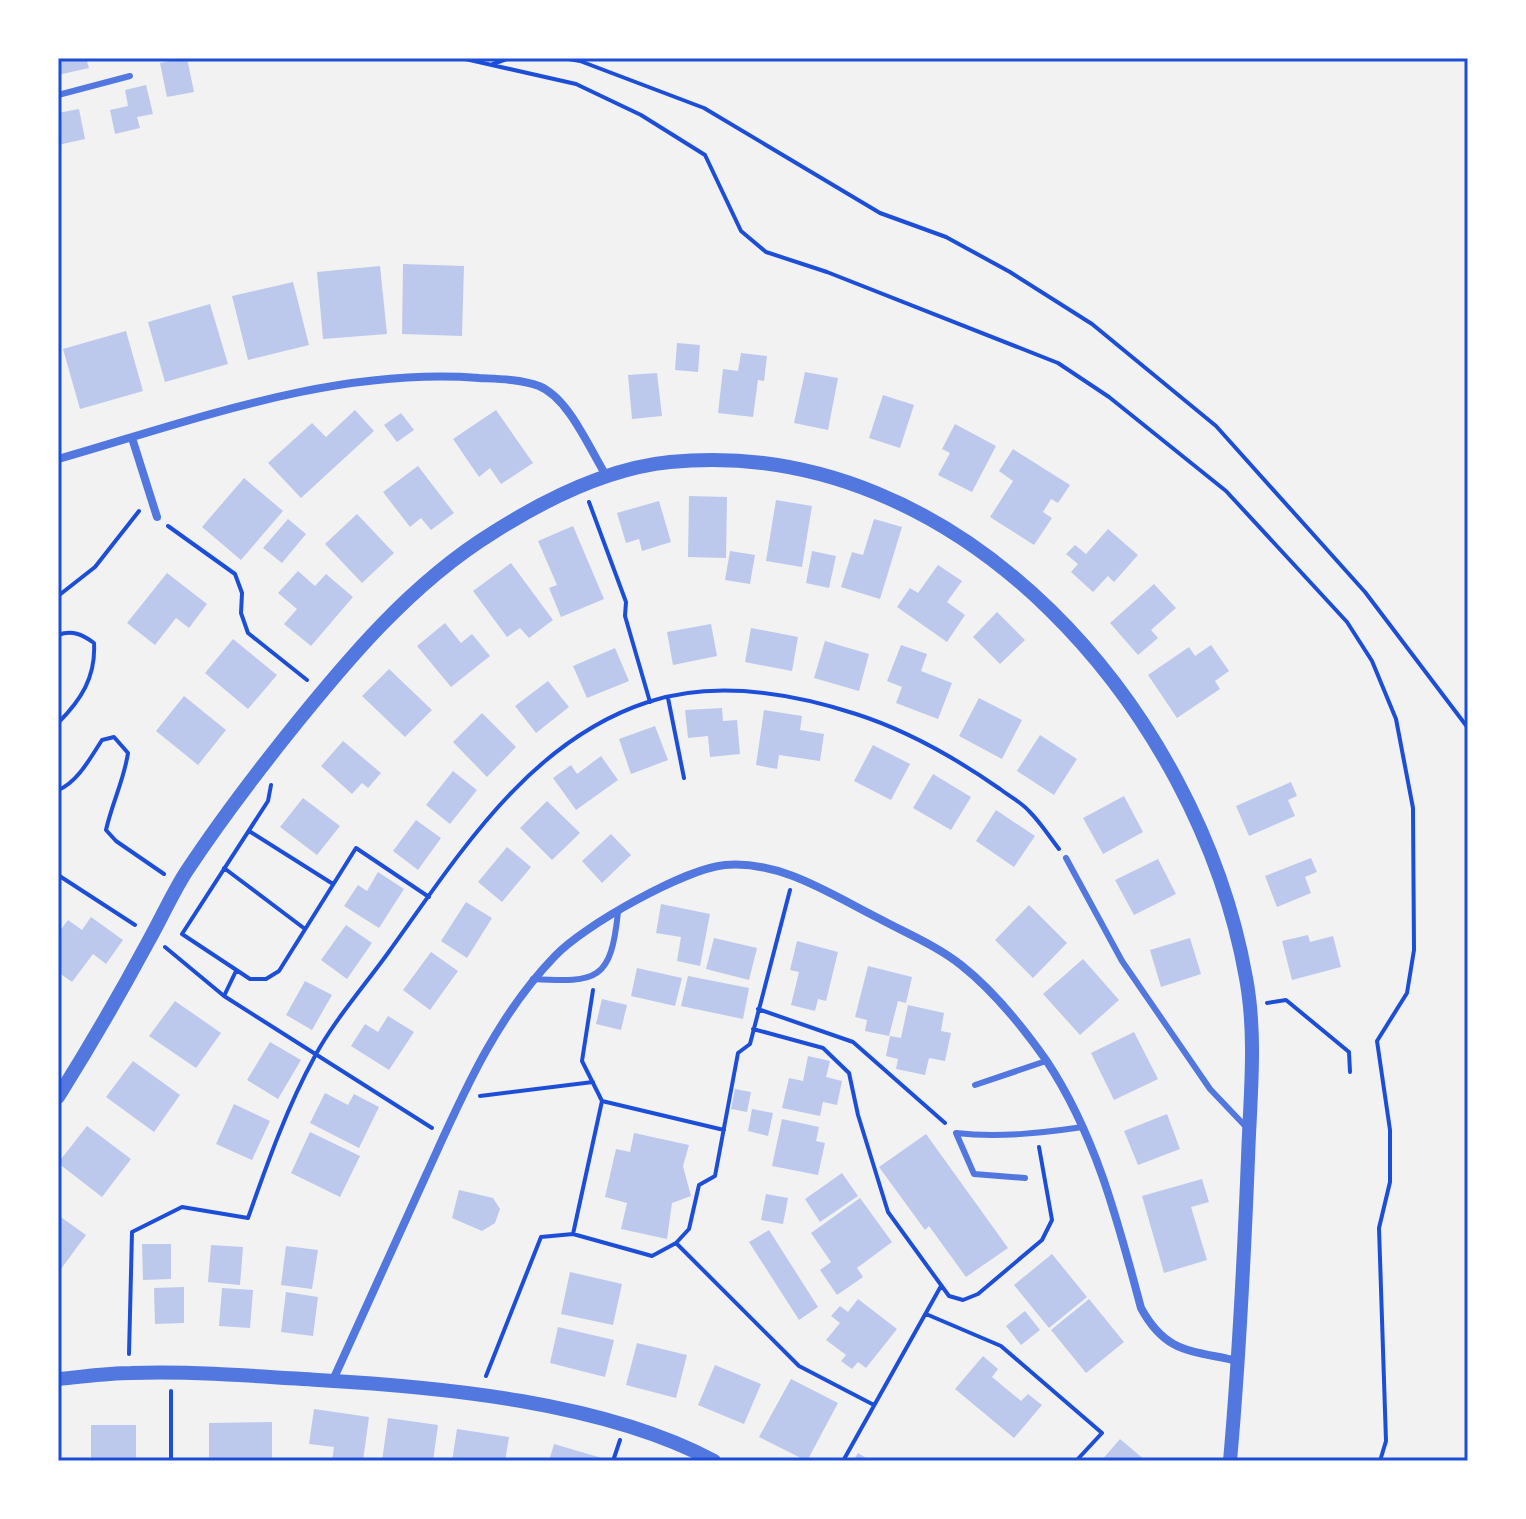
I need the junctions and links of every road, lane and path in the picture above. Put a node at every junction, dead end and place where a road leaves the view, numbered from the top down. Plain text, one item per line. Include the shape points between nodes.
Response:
1 (461, 58) edge
2 (510, 58) edge
3 (563, 58) edge
4 (491, 65) junction
5 (130, 76) dead end
6 (58, 95) edge
7 (132, 438) junction
8 (58, 459) edge
9 (607, 477) junction
10 (583, 486) junction
11 (151, 497) junction
12 (157, 517) joint
13 (58, 596) edge
14 (58, 635) edge
15 (322, 691) junction
16 (668, 698) junction
17 (650, 702) junction
18 (58, 723) edge
19 (1468, 728) edge
20 (280, 744) junction
21 (684, 778) dead end
22 (58, 790) edge
23 (249, 831) junction
24 (1066, 858) joint
25 (224, 868) junction
26 (58, 875) edge
27 (794, 877) junction
28 (333, 884) junction
29 (179, 885) junction
30 (429, 897) junction
31 (618, 912) junction
32 (305, 929) junction
33 (152, 936) junction
34 (236, 971) junction
35 (596, 972) junction
36 (533, 979) junction
37 (224, 996) junction
38 (1249, 1005) junction
39 (758, 1009) junction
40 (753, 1029) junction
41 (315, 1055) junction
42 (1046, 1061) junction
43 (1350, 1072) dead end
44 (593, 1082) junction
45 (975, 1085) dead end
46 (58, 1097) edge
47 (462, 1098) junction
48 (602, 1101) junction
49 (1083, 1127) junction
50 (724, 1130) junction
51 (1249, 1130) junction
52 (1036, 1132) junction
53 (956, 1133) junction
54 (444, 1135) junction
55 (1025, 1178) dead end
56 (573, 1234) junction
57 (676, 1243) junction
58 (941, 1286) junction
59 (926, 1314) junction
60 (1239, 1361) junction
61 (129, 1373) junction
62 (171, 1373) junction
63 (58, 1379) edge
64 (333, 1380) junction
65 (479, 1395) junction
66 (874, 1405) junction
67 (171, 1461) edge
68 (714, 1461) edge
69 (843, 1461) edge
70 (1076, 1461) edge
71 (1230, 1461) edge
72 (1380, 1461) edge

1 - 4 path
2 - 4 path
3 - 19 path via 704,108 880,213 946,237 1092,324 1216,426 1365,592
4 - 72 path via 576,84 641,115 705,155 741,231 766,252 1058,363 1109,397 1226,491 1347,622 1364,648 1396,719 1413,808 1410,978 1407,993 1377,1041 1390,1130 1390,1182 1379,1228 1386,1441
5 - 6 lane
7 - 8 street
7 - 9 street via 333,386 461,377 515,381 540,387 560,401
7 - 11 street
9 - 10 street
9 - 38 street via 666,462 728,460 811,472 899,503 1024,584 1079,637 1122,692 1171,770 1207,842 1232,912
10 - 15 street via 491,533 434,576
10 - 17 path via 626,602 625,616
11 - 12 street
11 - 13 path via 95,567
12 - 15 path via 235,574 248,633
14 - 18 path via 81,634 94,643 95,657 84,693
15 - 20 street
16 - 17 path
16 - 21 path
16 - 24 path via 758,691 816,701 878,721 970,768 1028,809
17 - 30 path via 593,726 556,751 467,844
20 - 23 path via 268,801
20 - 29 street
22 - 29 path via 102,740 114,737 128,753 106,830
23 - 25 path
23 - 28 path
24 - 51 lane via 1122,961 1210,1089
25 - 32 path
25 - 34 path via 182,934
26 - 33 path
27 - 31 street via 755,865 722,865 694,873
27 - 39 path
27 - 42 street via 960,964 1016,1020
28 - 30 path via 356,848
28 - 32 path
29 - 33 street
30 - 41 path
31 - 35 lane via 611,958
31 - 36 street via 558,952
32 - 34 path via 279,971 266,979 250,979
33 - 37 path
33 - 46 street
34 - 37 path
35 - 36 lane via 589,979
35 - 44 path via 582,1061
36 - 47 street via 501,1024
37 - 41 path
38 - 43 path via 1286,1000 1349,1052
38 - 51 street
39 - 40 path
39 - 53 path via 853,1042
40 - 50 path via 750,1044 738,1053
40 - 58 path via 823,1048 849,1073 888,1212
41 - 54 path
41 - 61 path via 248,1218 182,1207 132,1232
42 - 45 lane
42 - 49 street
44 - 47 path
44 - 48 path
47 - 54 street
48 - 50 path
48 - 56 path
49 - 52 lane
49 - 60 street via 1149,1323 1178,1348
50 - 57 path via 715,1176 699,1185 689,1229
51 - 60 street
52 - 53 lane
52 - 58 path via 1052,1220 1042,1240 978,1294 963,1300 949,1296
53 - 55 lane via 974,1174
54 - 64 street
56 - 57 path via 652,1256
56 - 65 path via 541,1237
57 - 66 path via 799,1366
58 - 59 path
59 - 66 path
59 - 70 path via 1001,1346 1102,1433
60 - 71 street
61 - 62 street
61 - 63 street
62 - 64 street
62 - 67 path
64 - 65 street
65 - 68 street via 593,1417
66 - 69 path

